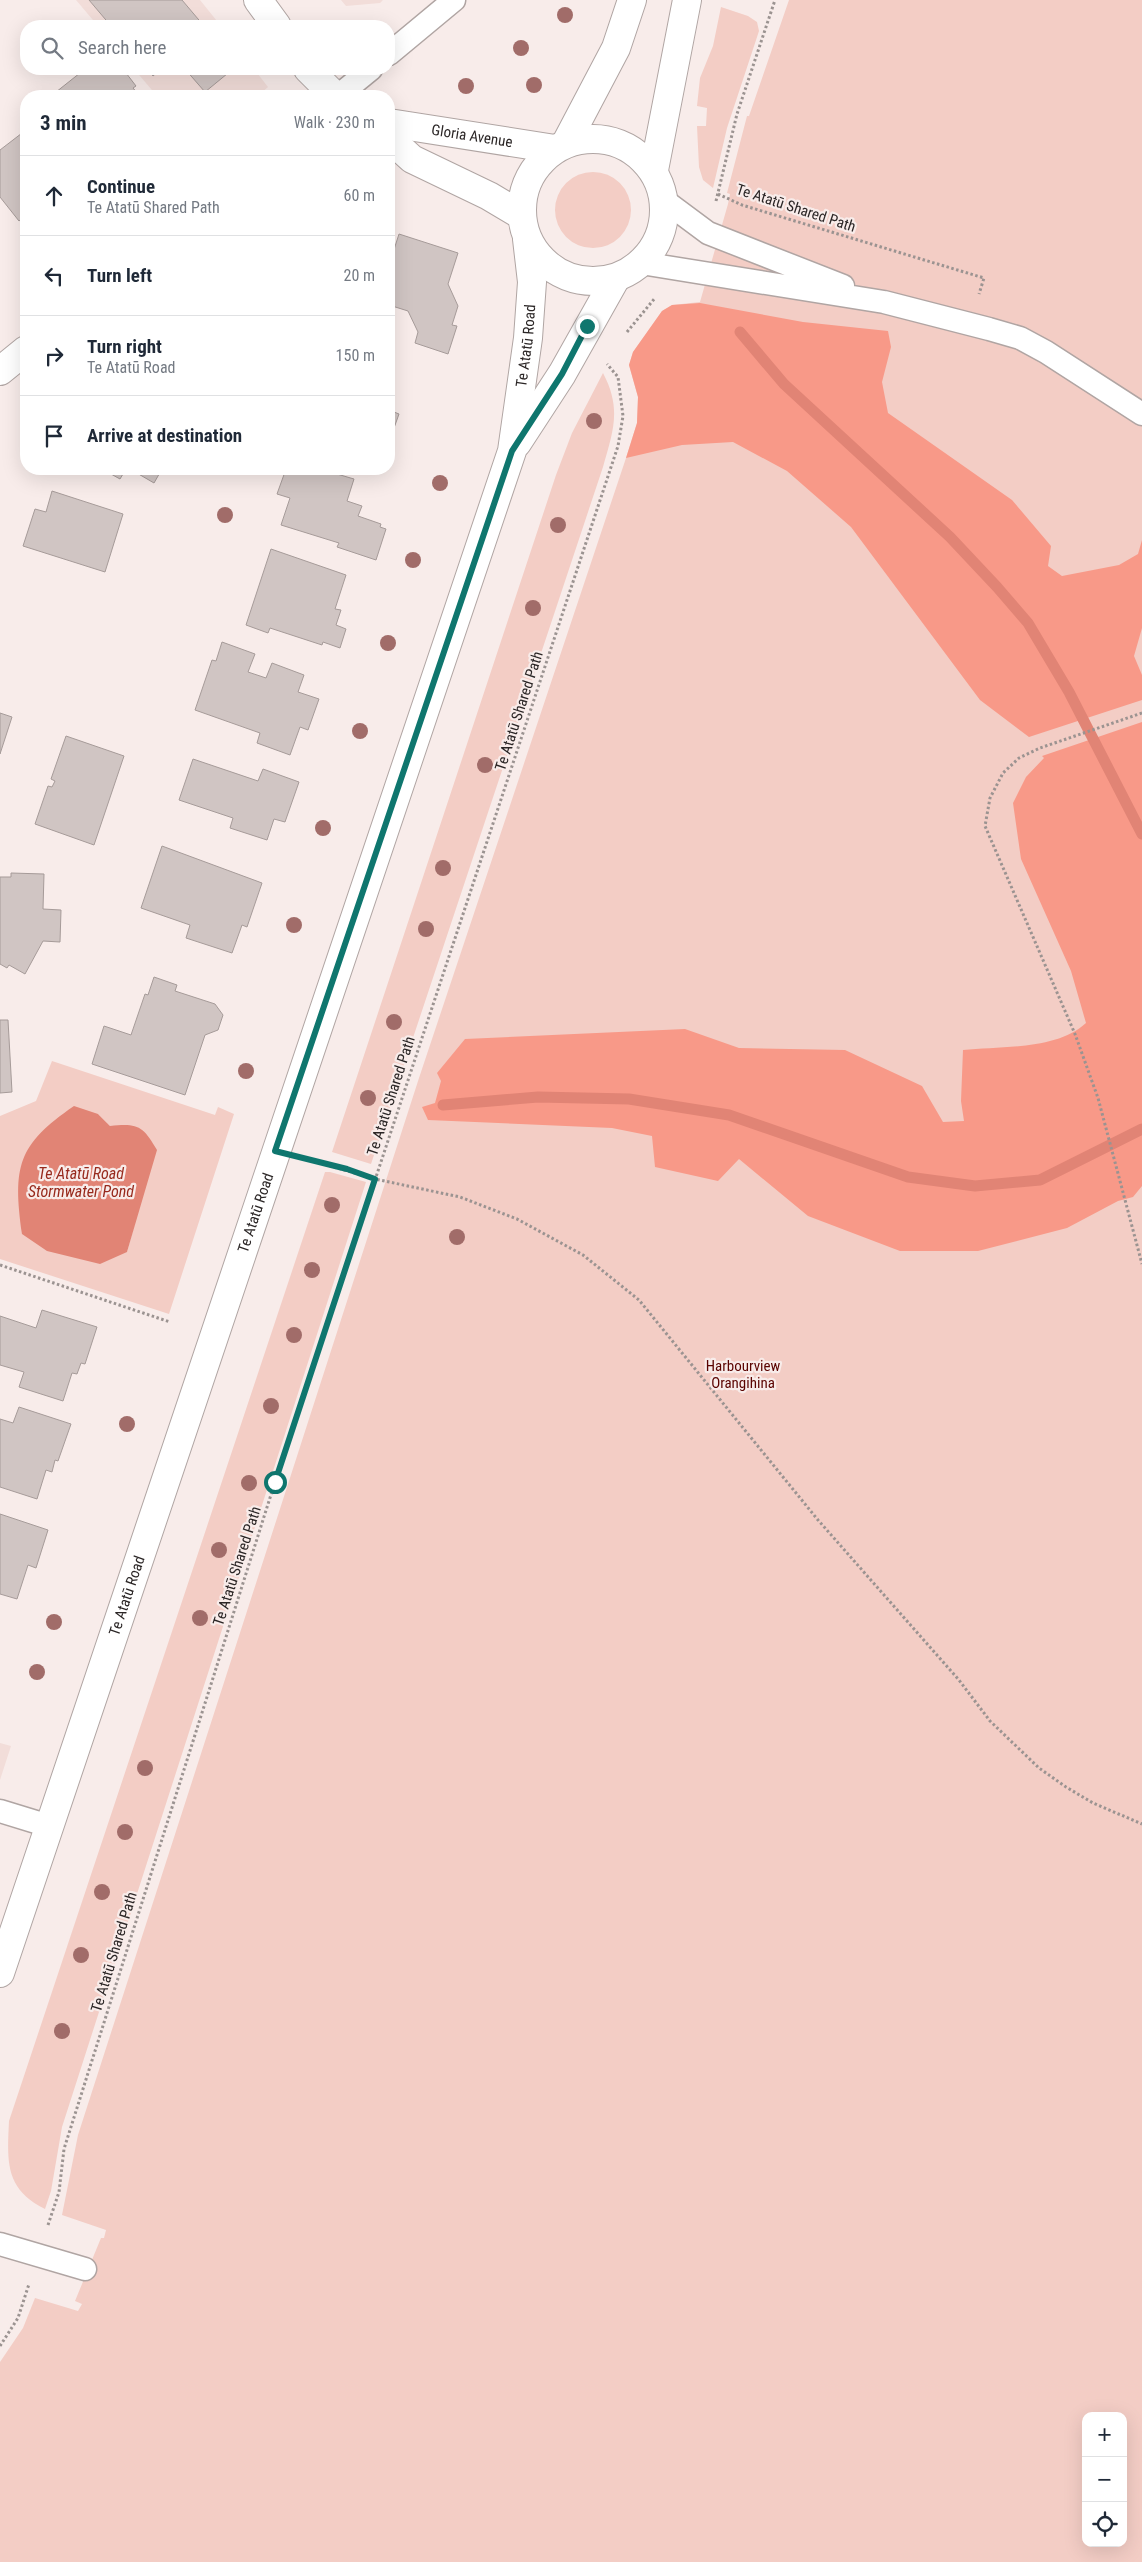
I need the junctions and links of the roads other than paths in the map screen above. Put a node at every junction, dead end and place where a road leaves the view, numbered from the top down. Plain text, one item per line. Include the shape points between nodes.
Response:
1 (258, 0) edge
2 (454, 0) edge
3 (632, 0) edge
4 (687, 0) edge
5 (273, 20) edge
6 (395, 49) edge
7 (314, 75) edge
8 (363, 75) edge
9 (331, 90) edge
10 (345, 90) edge
11 (395, 124) edge
12 (395, 143) edge
13 (560, 146) junction
14 (654, 170) junction
15 (665, 201) junction
16 (524, 227) junction
17 (641, 263) junction
18 (616, 278) junction
19 (884, 302) junction
20 (20, 355) edge
21 (0, 371) edge
22 (1142, 414) edge
23 (512, 451) junction
24 (0, 1810) edge
25 (49, 1826) junction
26 (0, 1973) edge
27 (0, 2244) edge
28 (85, 2269) dead end

1 - 5 main road
2 - 6 lane
3 - 13 main road via 616,48
4 - 14 main road
7 - 9 main road
8 - 10 lane
11 - 13 main road, Gloria Avenue
12 - 16 main road via 412,159 489,196
13 - 14 main road via 586,138 605,139 641,155
13 - 16 main road via 540,162 529,177 523,195
14 - 15 main road
15 - 17 main road via 664,224 656,245
15 - 19 lane via 708,233
16 - 18 main road via 539,257 555,270 581,280
16 - 23 main road, Te Atatū Road via 532,282 528,338
17 - 18 main road
17 - 19 lane
18 - 23 main road, Te Atatū Road via 562,374
19 - 22 lane via 1020,338
20 - 21 main road
23 - 25 main road, Te Atatū Road
24 - 25 lane
25 - 26 main road, Te Atatū Road
27 - 28 lane

